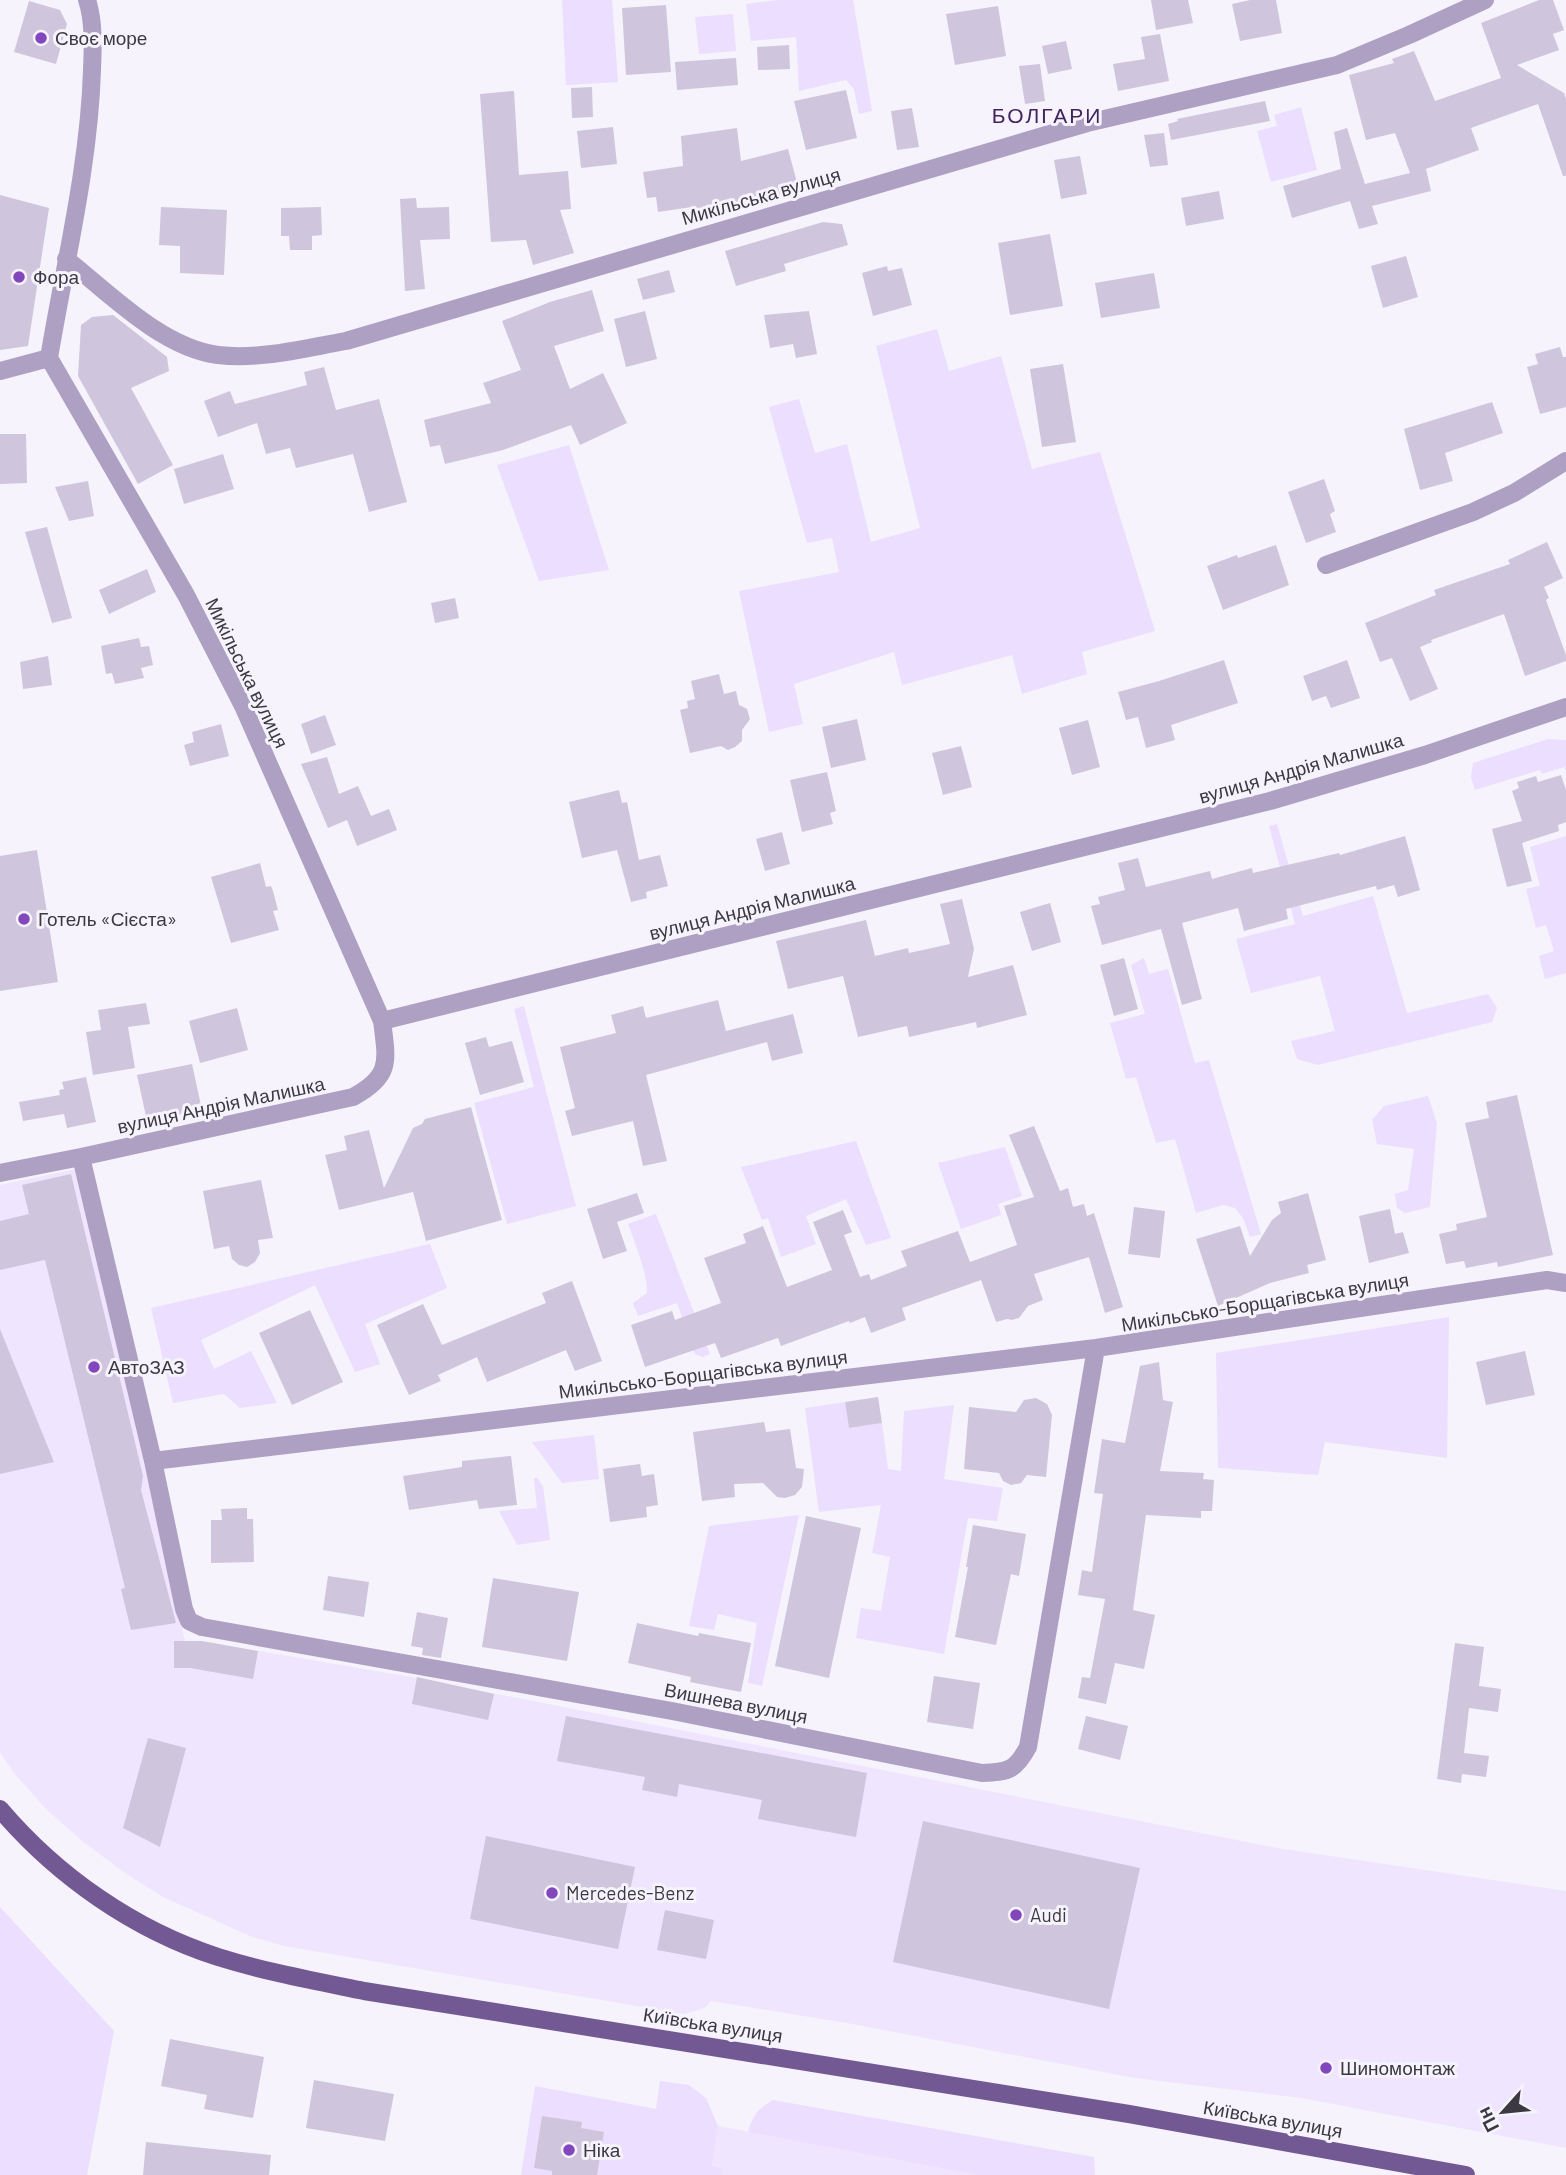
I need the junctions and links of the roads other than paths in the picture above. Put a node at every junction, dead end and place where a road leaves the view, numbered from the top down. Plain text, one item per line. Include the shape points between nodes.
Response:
1 (1485, 0) edge
2 (85, 3) edge
3 (66, 258) junction
4 (49, 358) junction
5 (0, 372) edge
6 (1566, 461) edge
7 (1326, 565) dead end
8 (1566, 706) edge
9 (382, 1021) junction
10 (81, 1157) junction
11 (0, 1173) edge
12 (1566, 1283) edge
13 (1096, 1348) junction
14 (153, 1461) junction
15 (0, 1809) edge
16 (1466, 2175) edge

1 - 3 street, Микільська вулиця via 1337,65 1075,126 346,341 270,354 219,355 194,349 134,314
2 - 3 street via 91,100 83,178
3 - 4 street
4 - 5 street
4 - 9 street, Микільська вулиця via 186,595 244,708
6 - 7 street via 1473,512
8 - 9 street, вулиця Андрія Малишка via 1426,755 1270,801
9 - 10 street, вулиця Андрія Малишка via 387,1055 382,1074 372,1087 353,1097
10 - 11 street, вулиця Андрія Малишка
10 - 14 street
12 - 13 street, Микільсько-Борщагівська вулиця via 1547,1280
13 - 14 street, Микільсько-Борщагівська вулиця
13 - 14 street, Вишнева вулиця via 1028,1748 1020,1763 1005,1773 982,1773 673,1711 202,1627 189,1621 184,1609
15 - 16 main road, Київська вулиця via 74,1881 143,1926 217,1956 284,1974 364,1991 1129,2114

